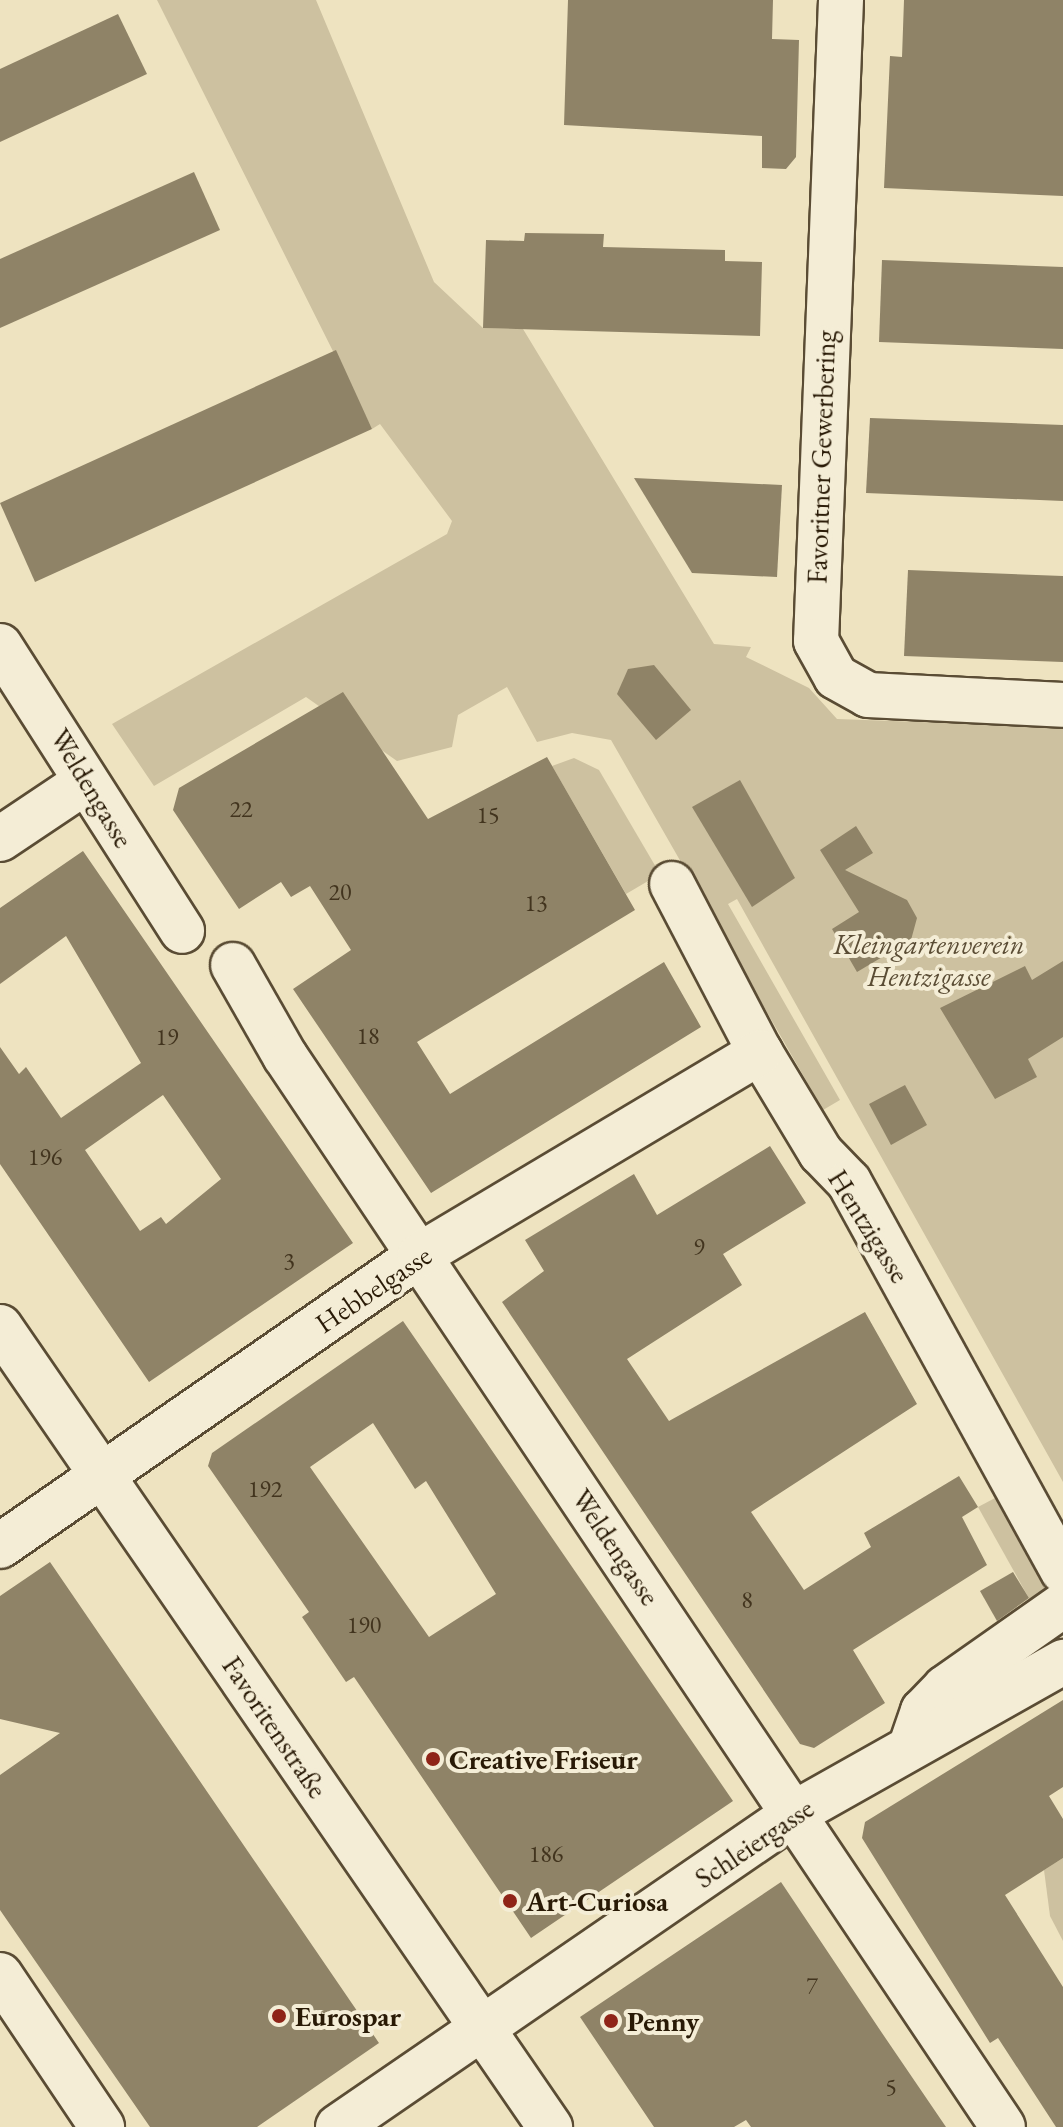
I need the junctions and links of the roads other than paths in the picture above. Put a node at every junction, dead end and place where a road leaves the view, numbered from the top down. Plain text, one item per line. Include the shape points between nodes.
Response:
1 (841, 0) edge
2 (0, 646) edge
3 (1063, 705) edge
4 (85, 782) junction
5 (0, 839) edge
6 (672, 884) dead end
7 (182, 931) dead end
8 (233, 965) dead end
9 (760, 1052) junction
10 (420, 1255) junction
11 (0, 1327) edge
12 (102, 1475) junction
13 (0, 1546) edge
14 (1063, 1571) edge
15 (1063, 1605) edge
16 (1063, 1662) edge
17 (913, 1740) junction
18 (795, 1813) junction
19 (0, 1975) edge
20 (482, 2028) junction
21 (102, 2127) edge
22 (338, 2127) edge
23 (550, 2127) edge
24 (1003, 2127) edge

1 - 3 street, Favoritner Gewerbering via 816,641 836,677 868,695
2 - 4 street, Weldengasse
4 - 5 street
4 - 7 street, Weldengasse
6 - 9 street, Hentzigasse
8 - 10 street, Weldengasse via 285,1056
9 - 10 street, Hebbelgasse
9 - 14 street, Hentzigasse via 821,1153 849,1182
10 - 12 street, Hebbelgasse
10 - 18 street, Weldengasse
11 - 12 street, Favoritenstraße
12 - 13 street, Hebbelgasse
12 - 20 street, Favoritenstraße
15 - 17 street via 945,1688 923,1711
16 - 17 street, Schleiergasse
17 - 18 street, Schleiergasse
18 - 20 street, Schleiergasse
18 - 24 street, Weldengasse
19 - 21 street
20 - 22 street, Schleiergasse
20 - 23 street, Favoritenstraße

